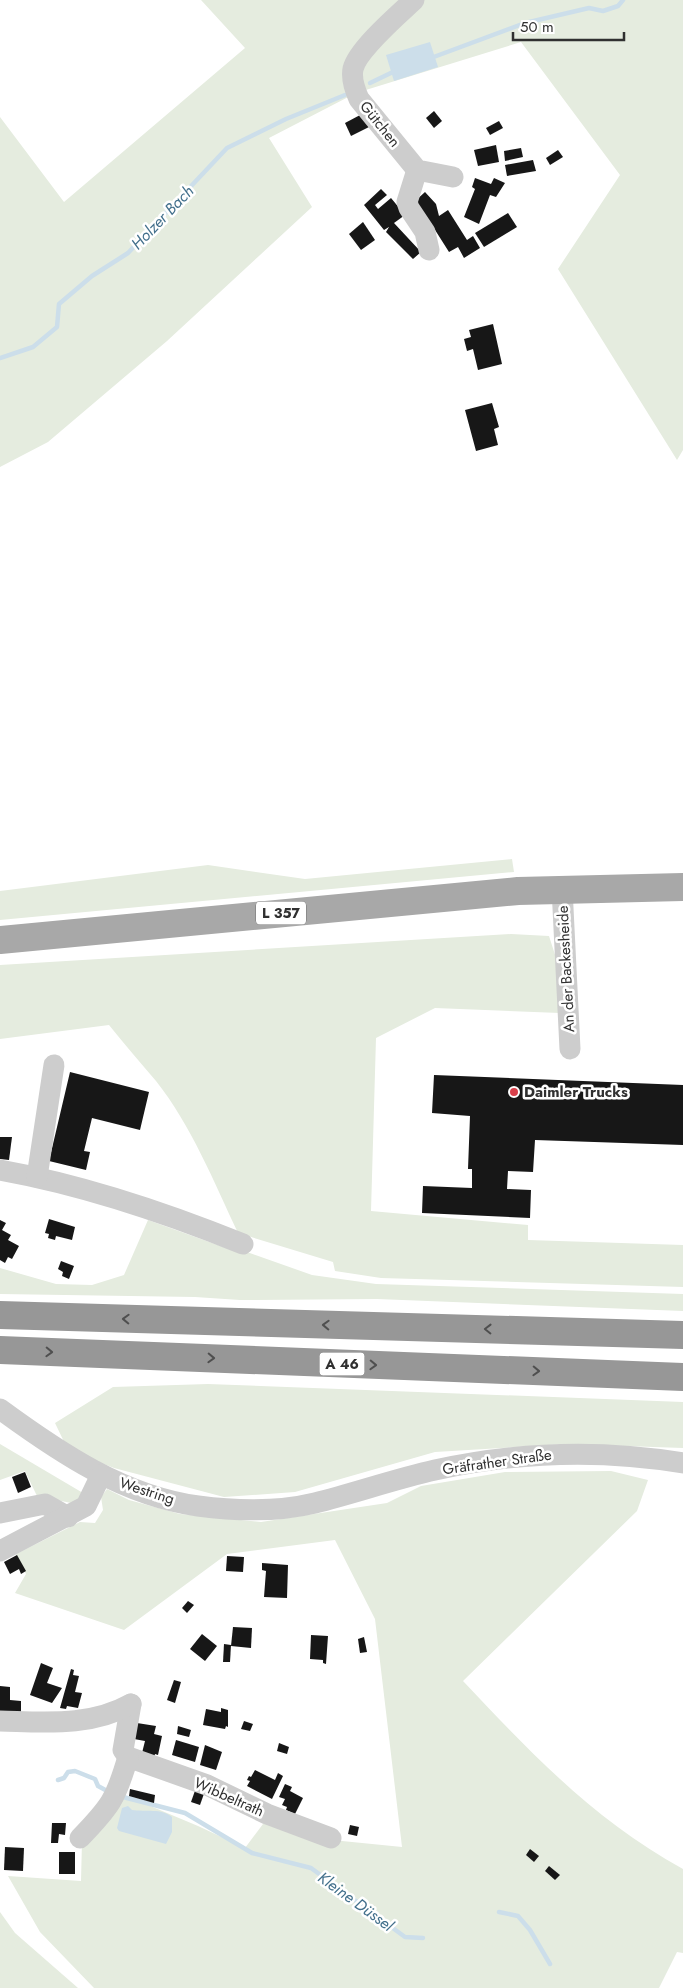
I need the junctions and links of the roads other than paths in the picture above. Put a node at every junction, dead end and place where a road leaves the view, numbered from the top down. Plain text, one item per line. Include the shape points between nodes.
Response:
1 (414, 0) edge
2 (417, 170) junction
3 (453, 177) dead end
4 (429, 250) dead end
5 (683, 887) edge
6 (562, 888) junction
7 (0, 940) edge
8 (570, 1049) dead end
9 (54, 1065) dead end
10 (0, 1170) edge
11 (37, 1177) junction
12 (243, 1244) dead end
13 (0, 1315) edge
14 (683, 1324) edge
15 (590, 1331) junction
16 (683, 1335) edge
17 (0, 1350) edge
18 (683, 1377) edge
19 (0, 1409) edge
20 (683, 1463) edge
21 (101, 1475) junction
22 (314, 1503) joint
23 (0, 1513) edge
24 (68, 1517) junction
25 (0, 1551) edge
26 (0, 1722) edge
27 (128, 1757) junction
28 (80, 1838) dead end
29 (330, 1838) dead end

1 - 2 street, Gütchen via 356,62 353,77 359,99
2 - 3 street
2 - 4 street via 408,202 425,232
5 - 6 main road, L 357
6 - 7 main road, L 357
6 - 8 street, An der Backesheide
9 - 11 street
10 - 11 street
11 - 12 street via 83,1187
15 -> 13 highway
14 - 15 highway
15 - 16 highway
17 -> 18 highway, A 46
19 - 21 street, Westring
20 - 22 street, Gräfrather Straße via 559,1453 496,1459 435,1470
21 - 22 street, Westring via 128,1487 198,1506 260,1510
21 - 24 street via 86,1506
23 - 24 street via 45,1504
24 - 25 street
26 - 27 street via 81,1722 115,1713 131,1704 123,1750
27 - 28 street via 118,1790 106,1811
27 - 29 street, Wibbeltrath via 207,1785 267,1814

